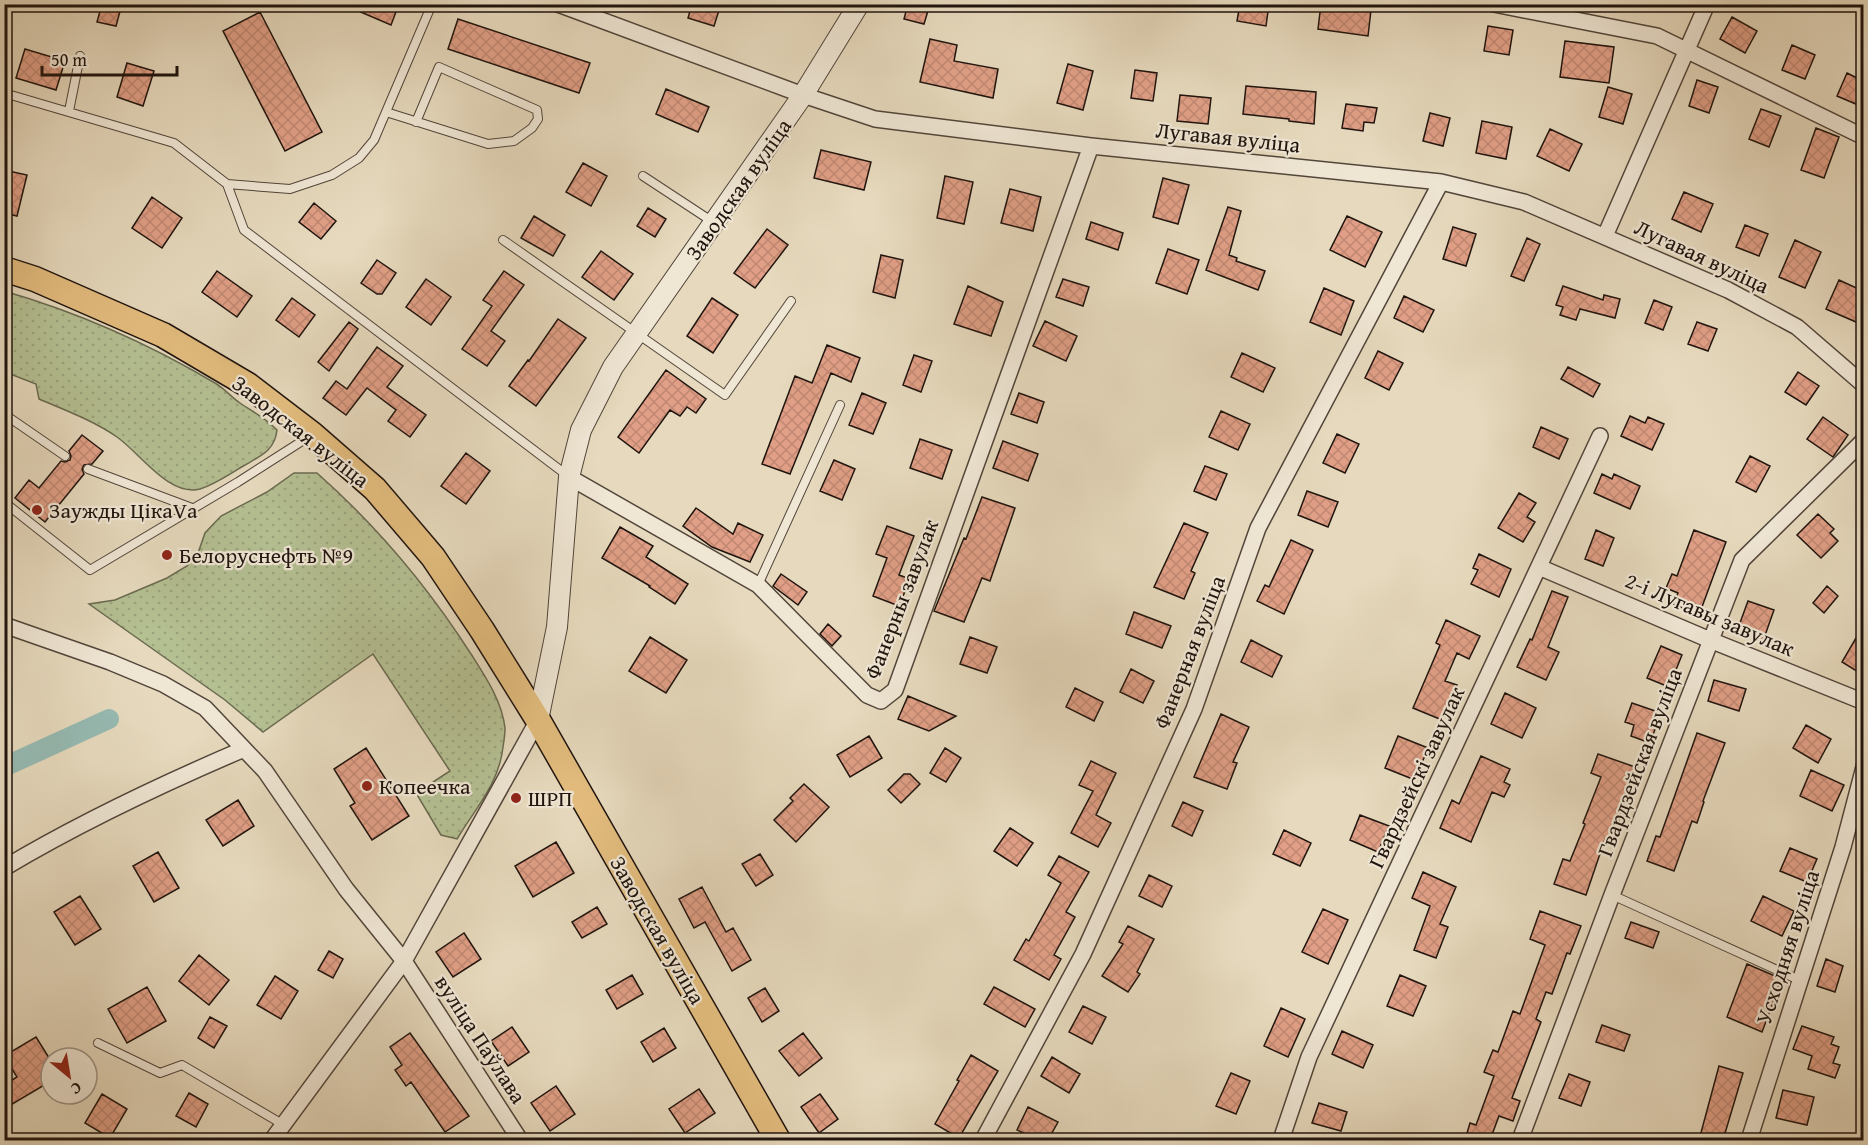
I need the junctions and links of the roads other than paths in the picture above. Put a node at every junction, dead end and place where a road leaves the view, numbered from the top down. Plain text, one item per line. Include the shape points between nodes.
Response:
1 (432, 4) edge
2 (558, 4) edge
3 (859, 4) edge
4 (1494, 4) edge
5 (1707, 4) edge
6 (1686, 50) junction
7 (80, 56) dead end
8 (4, 93) edge
9 (803, 95) junction
10 (69, 111) junction
11 (386, 112) junction
12 (416, 122) junction
13 (1863, 137) edge
14 (1091, 146) junction
15 (643, 176) dead end
16 (1441, 182) junction
17 (227, 184) junction
18 (714, 223) junction
19 (1605, 236) junction
20 (503, 240) dead end
21 (4, 269) edge
22 (791, 301) dead end
23 (636, 334) junction
24 (1863, 385) edge
25 (840, 405) dead end
26 (4, 414) edge
27 (312, 434) junction
28 (1600, 436) dead end
29 (1863, 440) edge
30 (65, 456) dead end
31 (88, 469) dead end
32 (569, 477) junction
33 (4, 502) edge
34 (192, 508) junction
35 (1539, 567) junction
36 (758, 585) junction
37 (4, 625) edge
38 (1710, 640) junction
39 (1863, 702) edge
40 (538, 720) junction
41 (244, 749) junction
42 (1863, 767) edge
43 (4, 868) edge
44 (1612, 895) junction
45 (404, 961) junction
46 (1799, 980) junction
47 (98, 1044) dead end
48 (284, 1125) junction
49 (272, 1140) edge
50 (520, 1140) edge
51 (778, 1140) edge
52 (983, 1140) edge
53 (1281, 1140) edge
54 (1520, 1140) edge
55 (1749, 1140) edge

1 - 11 lane
2 - 9 street, Лугавая вуліца
3 - 9 street, Заводская вуліца
4 - 6 street via 1658,36
5 - 6 street
6 - 13 street
6 - 19 street
7 - 10 lane
8 - 10 lane
9 - 14 street, Лугавая вуліца via 875,119
9 - 18 street, Заводская вуліца
10 - 17 lane via 174,143
11 - 12 lane
11 - 17 lane via 374,140 359,158 332,175 290,189
12 - 12 lane via 488,144 513,141 538,119 537,110 438,67
14 - 16 street, Лугавая вуліца
14 - 36 street, Фанерны завулак via 895,690 881,701 867,695
15 - 18 lane
16 - 19 street, Лугавая вуліца via 1524,202
16 - 52 street, Фанерная вуліца via 1258,528 1194,709 1083,954
17 - 32 lane via 244,230
18 - 23 street, Заводская вуліца
19 - 24 street, Лугавая вуліца via 1728,290 1797,327
20 - 23 lane
21 - 27 main road, Заводская вуліца via 164,335 248,385
22 - 23 lane via 725,395
23 - 32 street, Заводская вуліца via 613,367 581,430
25 - 36 lane
26 - 30 lane
27 - 34 lane
27 - 40 main road, Заводская вуліца via 375,489 433,557
28 - 35 street, Гвардзейскі завулак
29 - 38 street, Гвардзейская вуліца via 1742,560
31 - 34 lane
32 - 36 street, Фанерны завулак
32 - 40 street, Заводская вуліца via 557,627
33 - 34 lane via 90,570
35 - 38 street, 2-і Лугавы завулак
35 - 53 street, Гвардзейскі завулак via 1309,1058
37 - 41 street, вуліца Паўлава via 163,684 205,708
38 - 39 street, 2-і Лугавы завулак
38 - 44 street, Гвардзейская вуліца
40 - 45 street
40 - 51 main road, Заводская вуліца
41 - 43 street via 50,840
41 - 45 street, вуліца Паўлава via 265,771 346,889
42 - 46 street, Усходняя вуліца via 1843,847
44 - 46 lane
44 - 54 street, Гвардзейская вуліца
45 - 48 street
45 - 50 street, вуліца Паўлава
46 - 55 street, Усходняя вуліца
47 - 48 lane via 160,1073 182,1065
48 - 49 street

